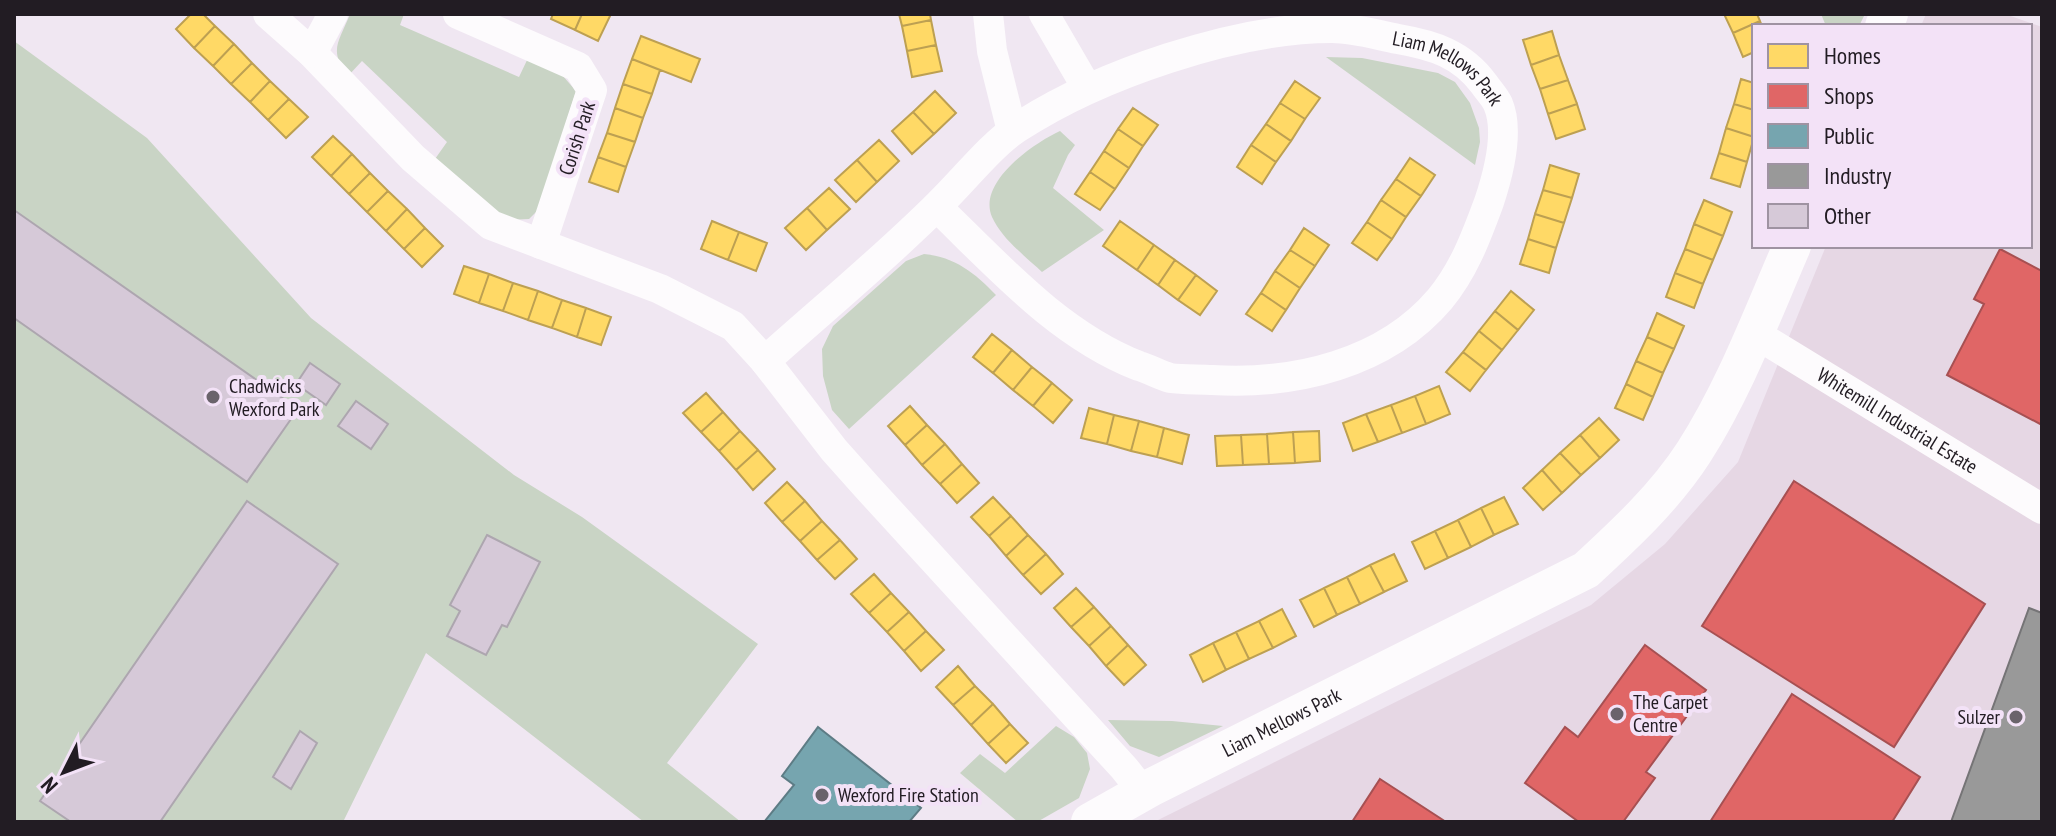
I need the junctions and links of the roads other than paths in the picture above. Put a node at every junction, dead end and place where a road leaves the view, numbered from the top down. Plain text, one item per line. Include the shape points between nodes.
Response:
1 (268, 14) edge
2 (333, 14) edge
3 (458, 14) edge
4 (988, 14) edge
5 (1044, 14) edge
6 (312, 53) junction
7 (1087, 88) junction
8 (1012, 131) junction
9 (937, 207) junction
10 (541, 244) junction
11 (1791, 248) edge
12 (1754, 333) junction
13 (765, 361) junction
14 (2042, 509) edge
15 (1143, 792) junction
16 (1090, 822) edge

1 - 6 street
2 - 6 street
3 - 10 street, Corish Park via 578,67 592,90
4 - 8 street
5 - 7 street
6 - 10 street via 413,158 491,225
7 - 8 street, Liam Mellows Park
7 - 9 street, Liam Mellows Park via 1203,49 1267,34 1334,28 1436,46 1472,67 1499,105 1503,141 1496,180 1474,242 1438,301 1378,348 1310,375 1240,382 1170,378 1088,342 1016,283
8 - 9 street, Liam Mellows Park
9 - 13 street, Liam Mellows Park
10 - 13 street via 660,289 733,326
11 - 12 street, Liam Mellows Park
12 - 14 street, Whitemill Industrial Estate
12 - 15 street, Liam Mellows Park via 1693,453 1642,517 1586,570
13 - 15 street via 834,450
15 - 16 street, Liam Mellows Park

